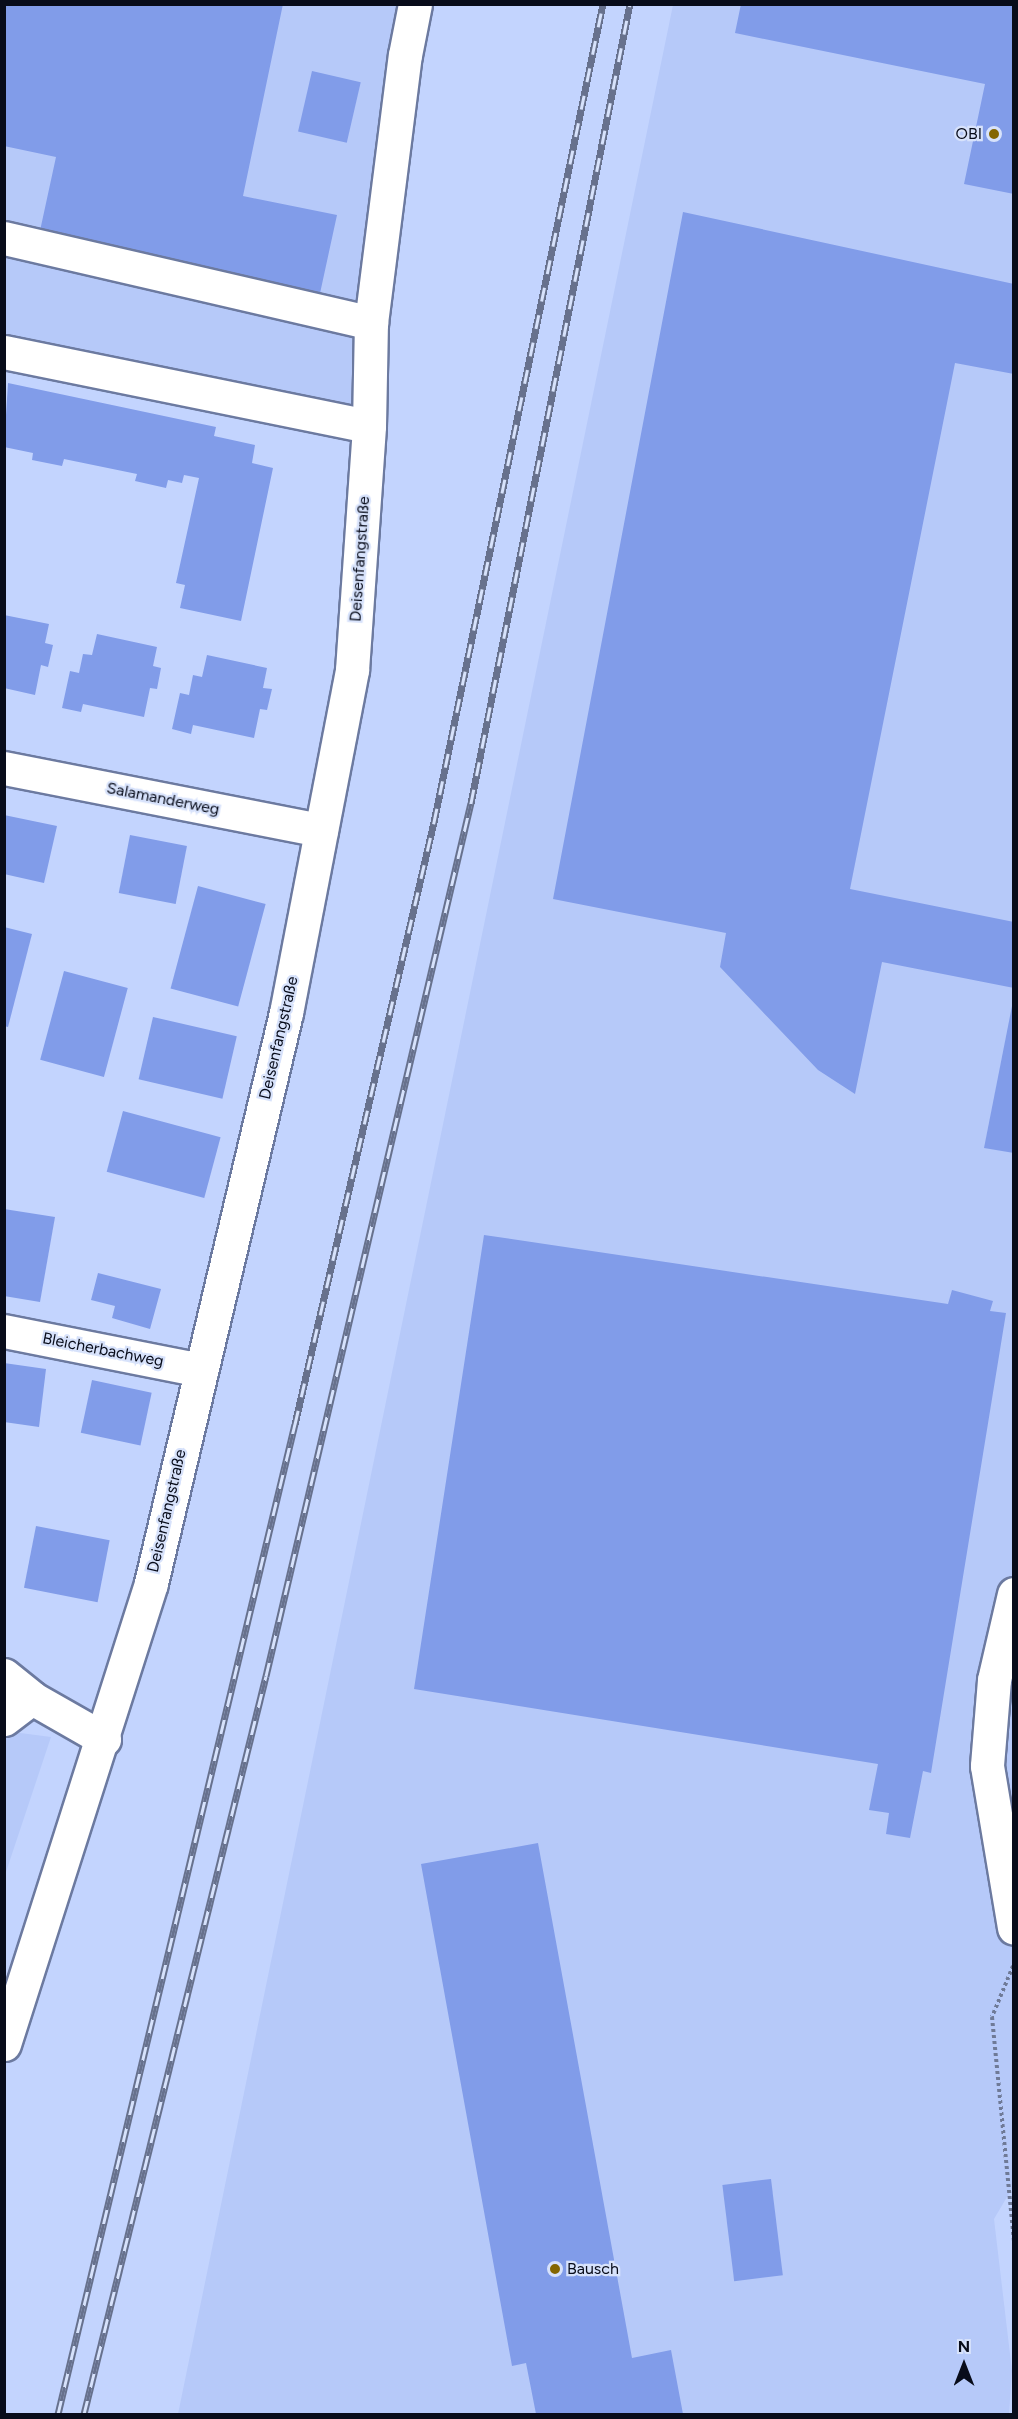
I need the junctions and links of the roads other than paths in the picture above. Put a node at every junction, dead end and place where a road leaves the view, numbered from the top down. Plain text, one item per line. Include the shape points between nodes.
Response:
1 (415, 4) edge
2 (4, 238) edge
3 (370, 323) junction
4 (4, 352) edge
5 (369, 426) junction
6 (4, 768) edge
7 (321, 830) junction
8 (4, 1331) edge
9 (201, 1370) junction
10 (1014, 1594) edge
11 (4, 1675) edge
12 (32, 1698) junction
13 (4, 1719) edge
14 (104, 1738) junction
15 (1013, 1928) edge
16 (4, 2044) edge

1 - 3 street, Deisenfangstraße
2 - 3 street
3 - 5 street, Deisenfangstraße
4 - 5 street
5 - 7 street, Deisenfangstraße via 352,670
6 - 7 street, Salamanderweg
7 - 9 street, Deisenfangstraße via 286,1013
8 - 9 street, Bleicherbachweg
9 - 14 street, Deisenfangstraße via 151,1583
10 - 15 street via 994,1680 987,1766
11 - 12 street
12 - 13 street
12 - 14 street
14 - 16 street, Deisenfangstraße

